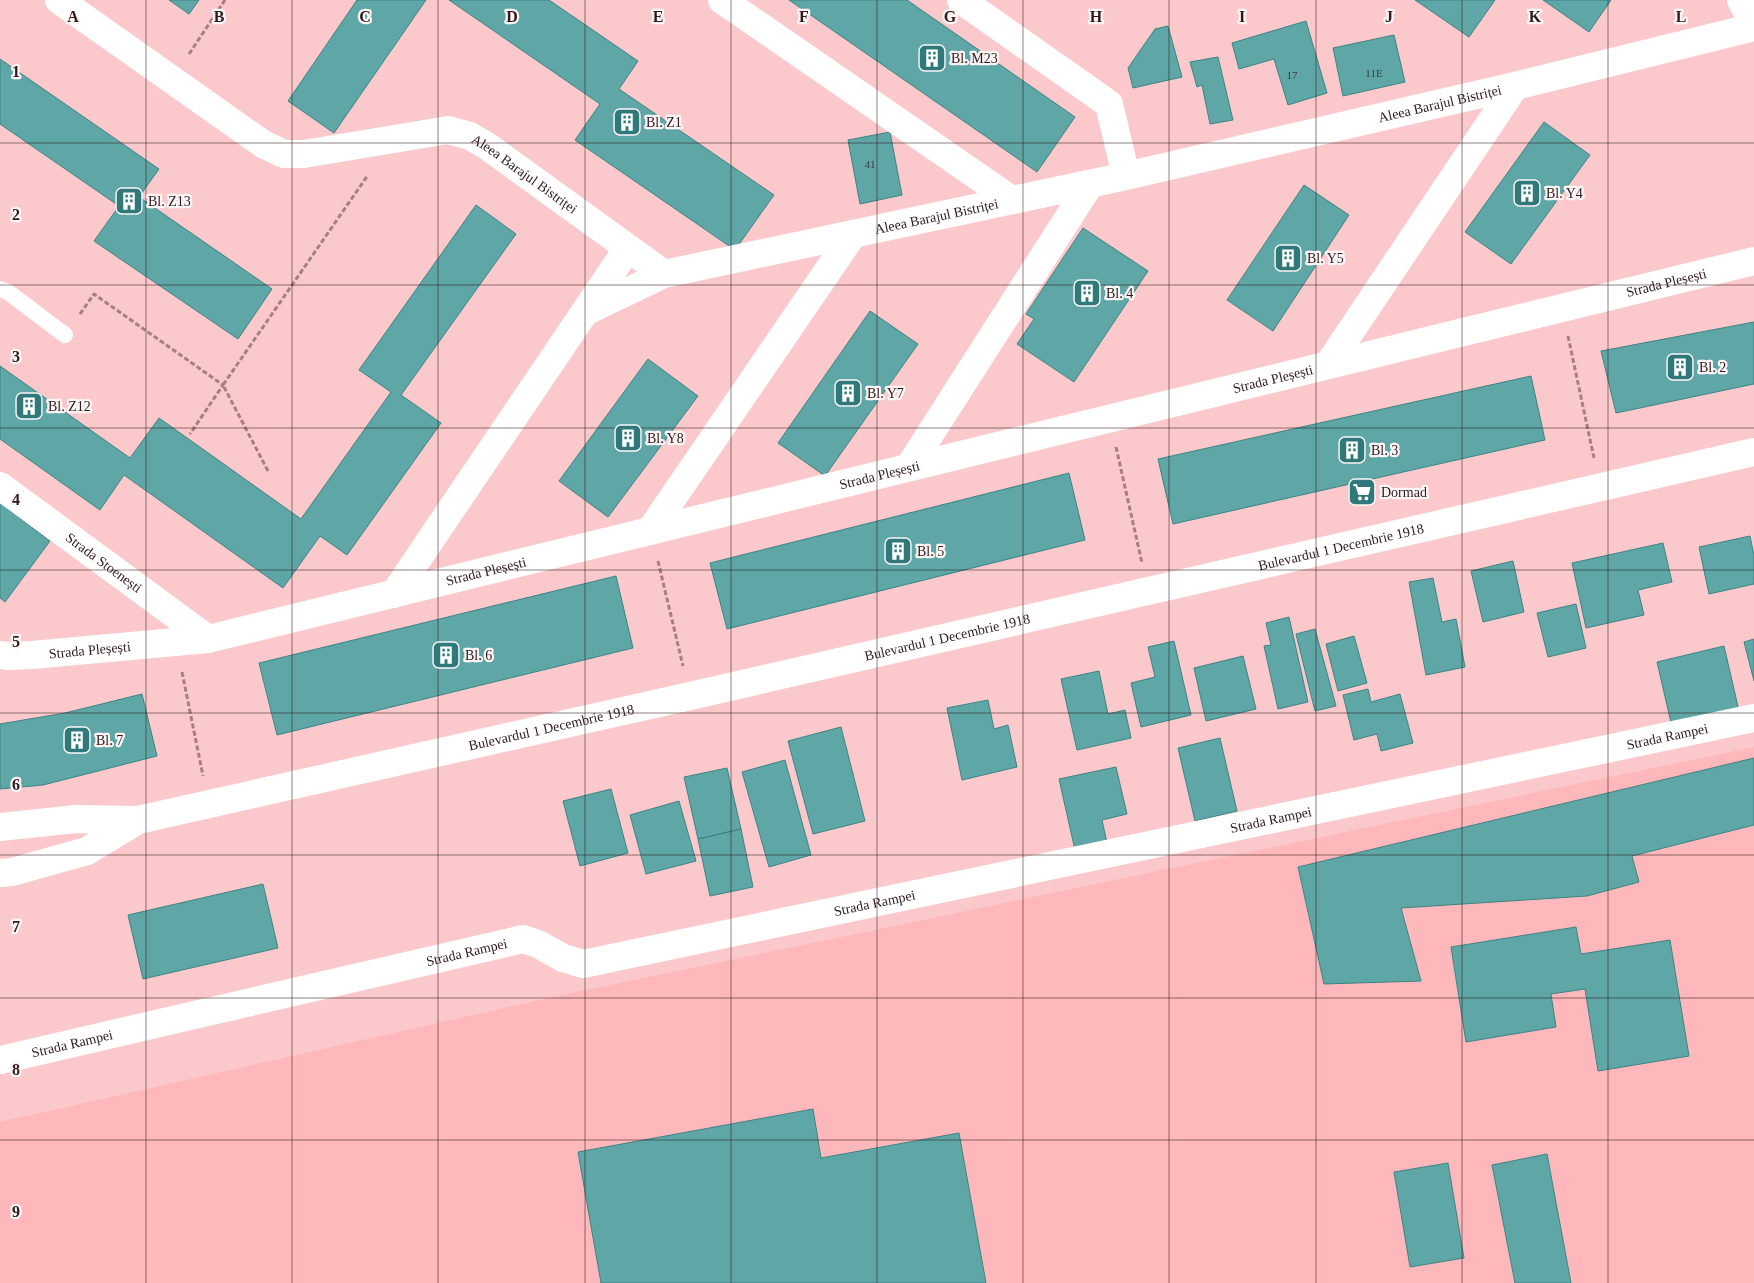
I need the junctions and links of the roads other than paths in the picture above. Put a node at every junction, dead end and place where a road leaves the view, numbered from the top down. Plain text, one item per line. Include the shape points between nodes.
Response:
1 (59, 0) edge
2 (722, 0) edge
3 (961, 0) edge
4 (1741, 0) edge
5 (1754, 26) edge
6 (1515, 86) junction
7 (1126, 176) junction
8 (1090, 184) junction
9 (1012, 200) junction
10 (853, 234) junction
11 (628, 248) junction
12 (1754, 261) edge
13 (664, 274) junction
14 (0, 289) edge
15 (585, 312) junction
16 (65, 335) road end
17 (1328, 365) junction
18 (1754, 452) edge
19 (909, 467) junction
20 (0, 486) edge
21 (650, 531) junction
22 (394, 594) junction
23 (208, 639) junction
24 (0, 655) edge
25 (1754, 718) edge
26 (138, 820) junction
27 (0, 827) edge
28 (4, 875) edge
29 (0, 1060) edge

1 - 11 street, Aleea Barajul Bistriței via 263,144 284,154 304,154 448,130 470,136
2 - 9 street, Aleea Barajul Bistriței
3 - 7 street via 1109,104
4 - 5 street
5 - 6 street, Aleea Barajul Bistriței
6 - 7 street, Aleea Barajul Bistriței
6 - 17 street
7 - 8 street, Aleea Barajul Bistriței
8 - 9 street, Aleea Barajul Bistriței
8 - 19 street
9 - 10 street, Aleea Barajul Bistriței
10 - 13 street, Aleea Barajul Bistriței
10 - 21 street
11 - 13 street, Aleea Barajul Bistriței
11 - 15 street
12 - 17 street, Strada Pleșești
13 - 15 street
14 - 16 lane
15 - 22 street
17 - 19 street, Strada Pleșești
18 - 26 street, Bulevardul 1 Decembrie 1918
19 - 21 street, Strada Pleșești
20 - 23 street, Strada Stoenești
21 - 22 street, Strada Pleșești
22 - 23 street, Strada Pleșești
23 - 24 street, Strada Pleșești
25 - 29 street, Strada Rampei via 583,964 523,939
26 - 27 street, Bulevardul 1 Decembrie 1918 via 76,819
26 - 28 street, Bulevardul 1 Decembrie 1918 via 87,851

